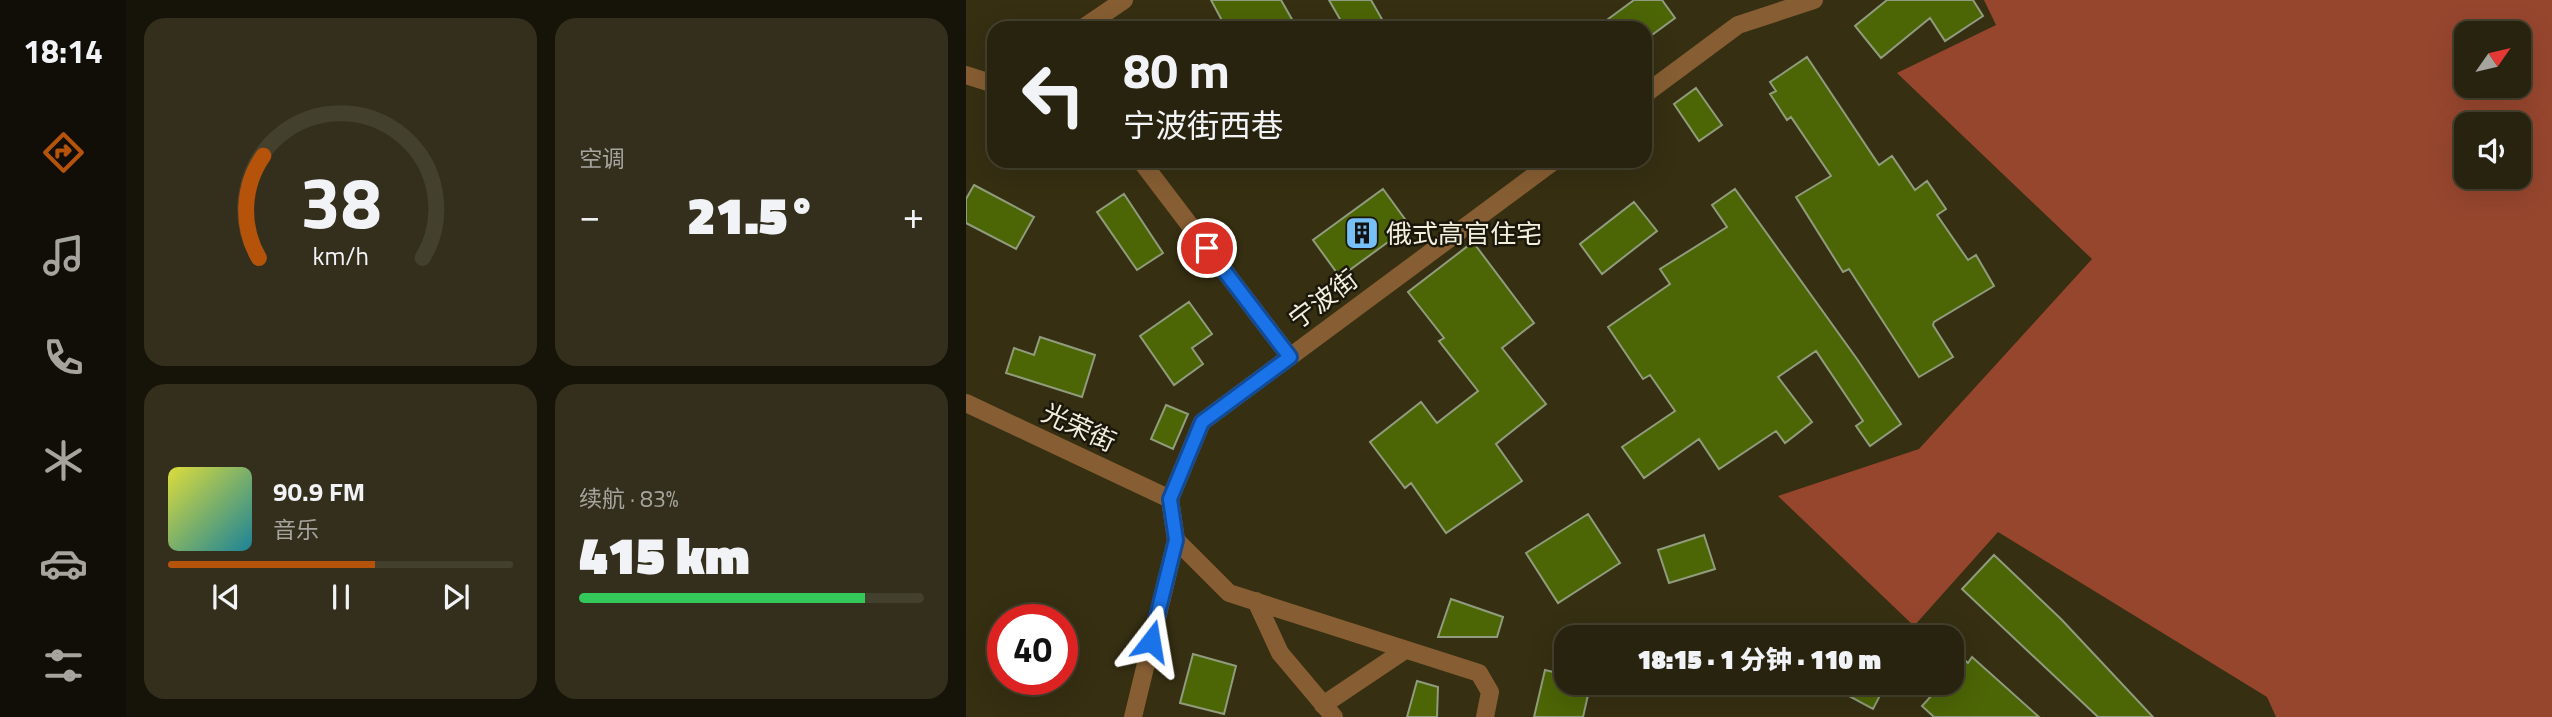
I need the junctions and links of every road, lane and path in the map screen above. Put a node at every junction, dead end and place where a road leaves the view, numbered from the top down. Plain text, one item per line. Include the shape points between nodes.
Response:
1 (1124, 0) edge
2 (1814, 0) edge
3 (1093, 21) edge
4 (966, 75) edge
5 (987, 82) edge
6 (1652, 89) edge
7 (1146, 168) edge
8 (1545, 168) edge
9 (1290, 357) junction
10 (966, 403) edge
11 (1170, 499) junction
12 (1176, 540) junction
13 (1256, 601) junction
14 (1405, 650) junction
15 (1329, 711) edge
16 (1133, 717) edge
17 (1485, 717) edge

1 - 3 street
2 - 6 street via 1738,25
4 - 5 street
7 - 9 street
8 - 9 street, 宁波街
9 - 11 street, 宁波街 via 1202,422
10 - 11 street, 光荣街
11 - 12 street
12 - 13 street via 1229,593
12 - 16 street
13 - 14 street
13 - 15 street via 1280,653
14 - 15 street
14 - 17 street via 1479,673 1490,692

